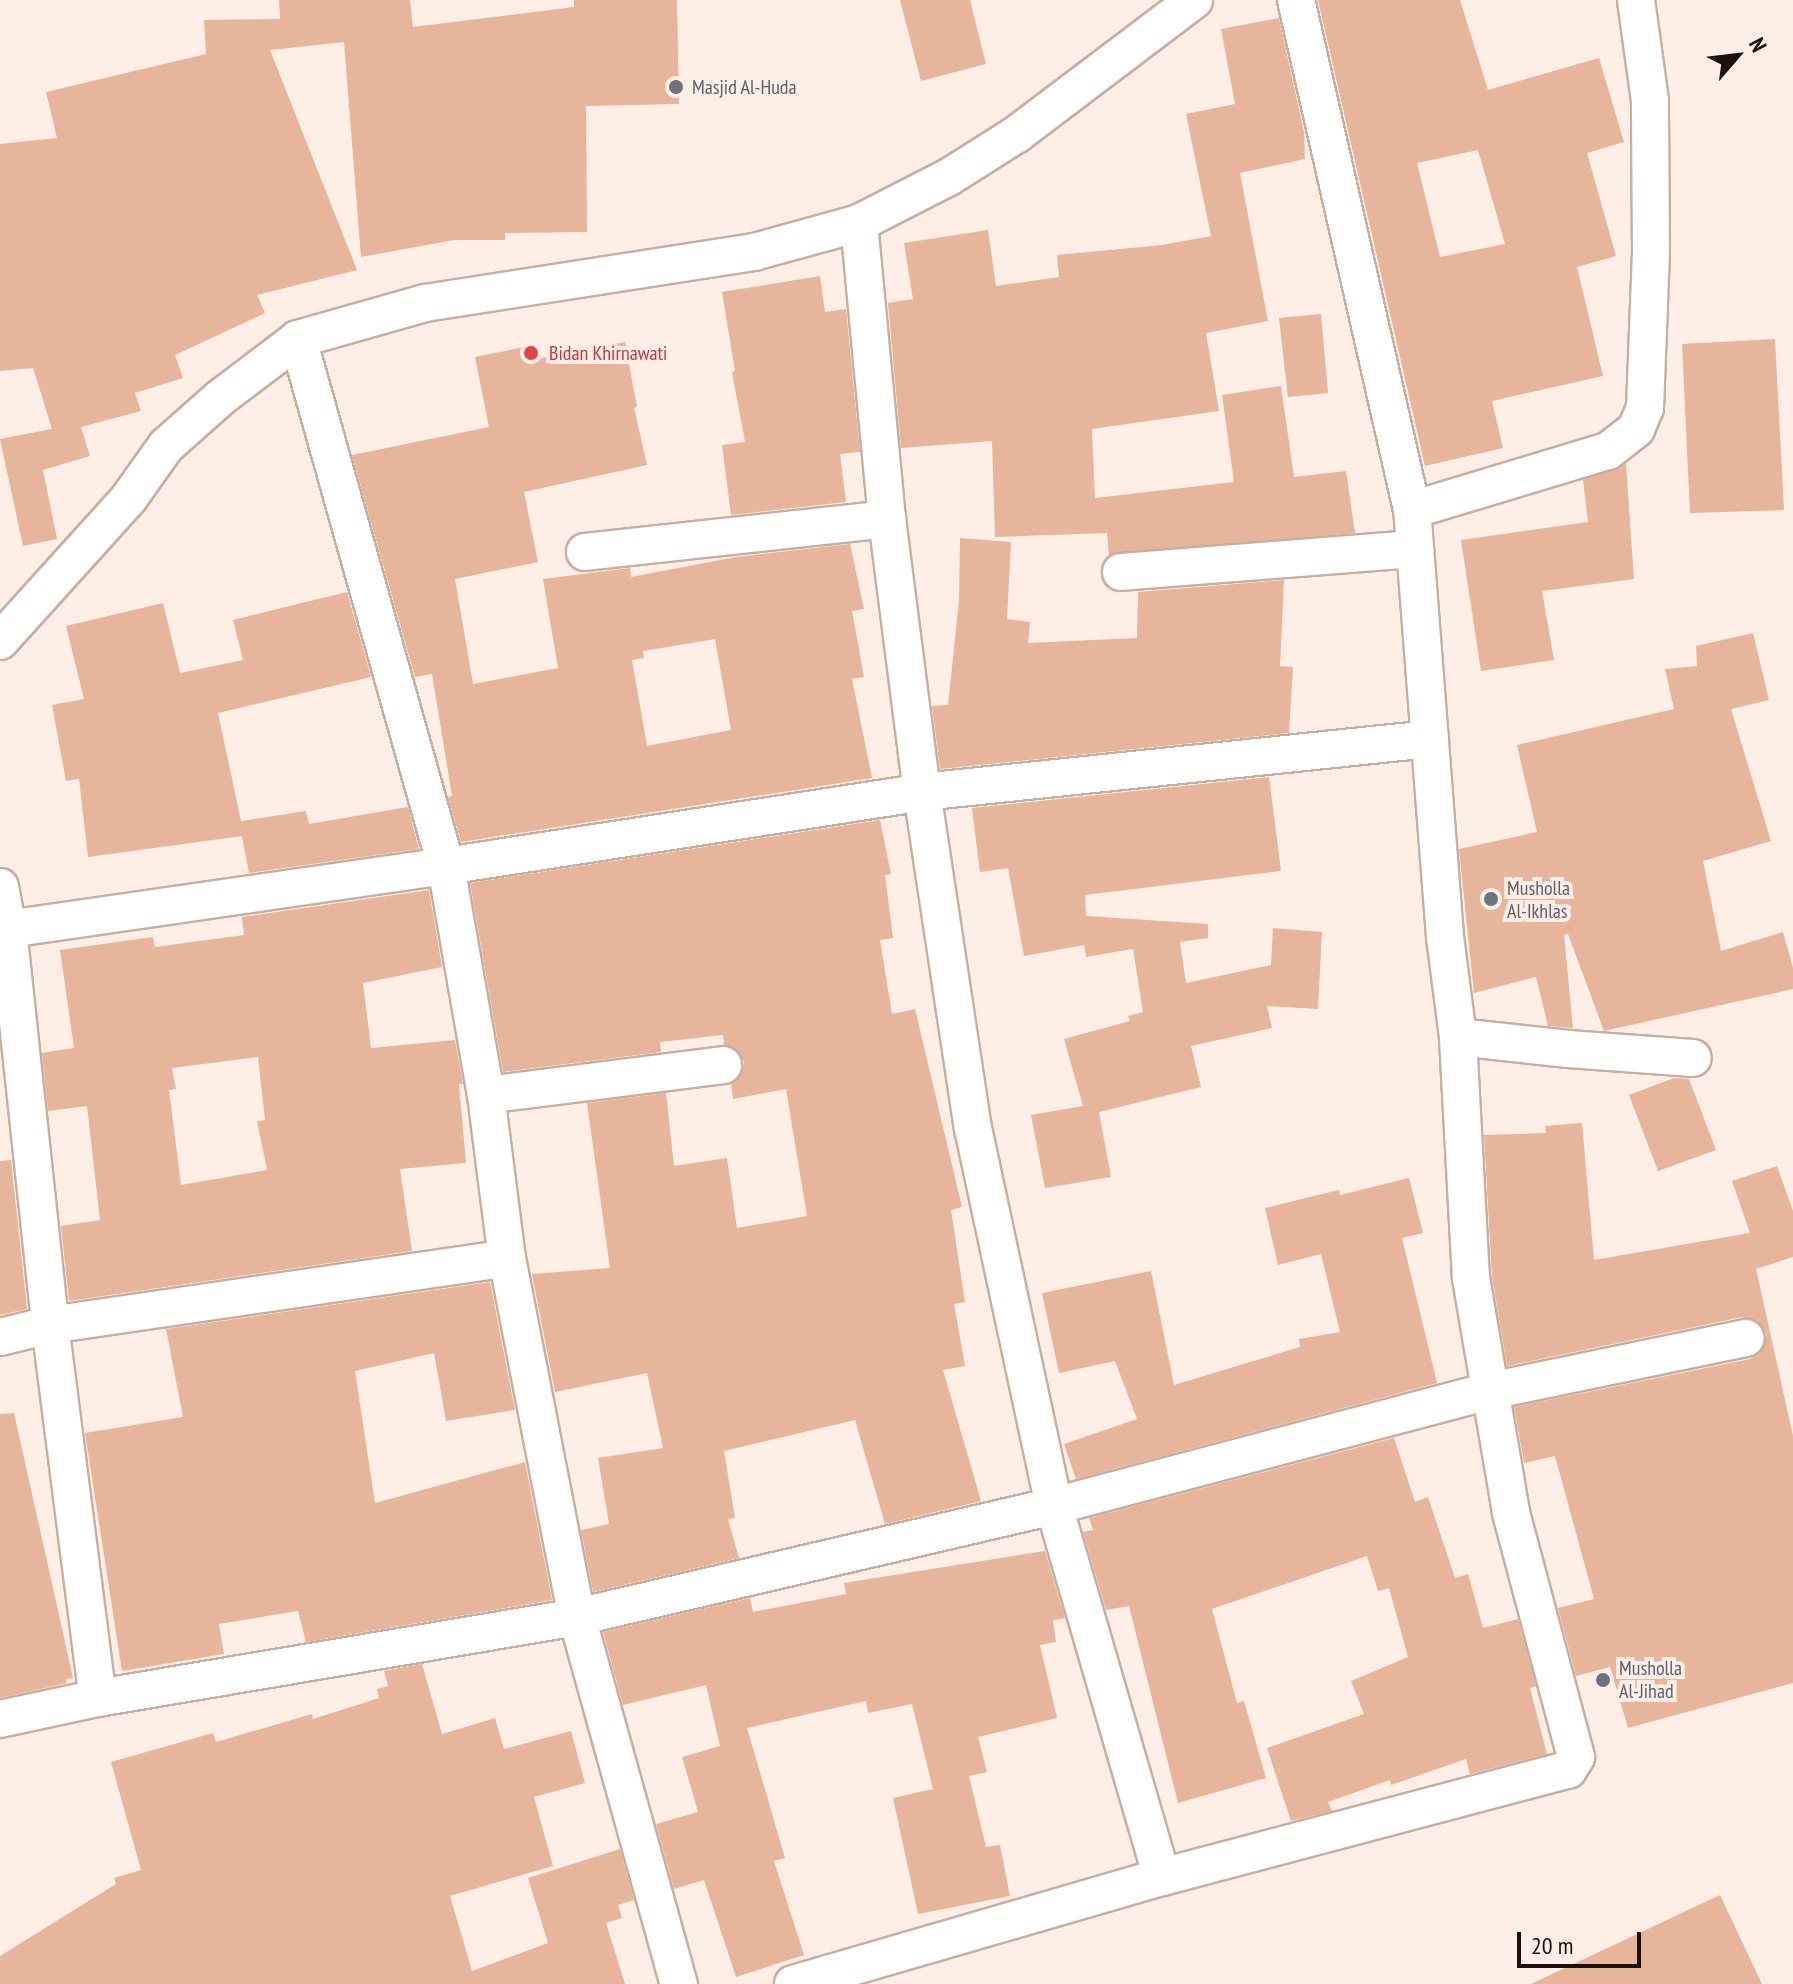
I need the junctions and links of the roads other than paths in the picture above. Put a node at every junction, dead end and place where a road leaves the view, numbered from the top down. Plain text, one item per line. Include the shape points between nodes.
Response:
1 (1194, 0) edge
2 (1296, 0) edge
3 (1636, 0) edge
4 (859, 223) junction
5 (298, 339) junction
6 (1412, 510) junction
7 (887, 519) junction
8 (1415, 549) junction
9 (585, 552) dead end
10 (1121, 572) dead end
11 (0, 641) edge
12 (1430, 739) junction
13 (922, 792) junction
14 (446, 866) junction
15 (0, 887) edge
16 (8, 929) junction
17 (1458, 1037) junction
18 (1693, 1058) dead end
19 (723, 1065) dead end
20 (486, 1095) junction
21 (507, 1258) junction
22 (50, 1325) junction
23 (0, 1337) edge
24 (1746, 1338) dead end
25 (1490, 1391) junction
26 (1054, 1506) junction
27 (577, 1617) junction
28 (98, 1698) junction
29 (0, 1719) edge
30 (1162, 1877) junction
31 (679, 1984) edge
32 (793, 1984) edge

1 - 4 street via 1017,134 949,177
2 - 6 street
3 - 6 street via 1650,101 1651,253 1645,408 1636,429 1608,451
4 - 5 street via 754,252 425,303
4 - 7 street
5 - 11 street via 166,446 129,498
5 - 14 street
6 - 8 street
7 - 9 street
7 - 13 street
8 - 10 street
8 - 12 street
12 - 13 street
12 - 17 street
13 - 14 street
13 - 26 street via 973,1128
14 - 16 street
14 - 20 street
15 - 16 street
16 - 22 street
17 - 18 street
17 - 25 street via 1471,1279
19 - 20 street
20 - 21 street
21 - 22 street
21 - 27 street
22 - 23 street
22 - 28 street
24 - 25 street
25 - 26 street
25 - 30 street via 1511,1512 1577,1749 1568,1770
26 - 27 street
26 - 30 street
27 - 28 street
27 - 31 street
28 - 29 street
30 - 32 street

